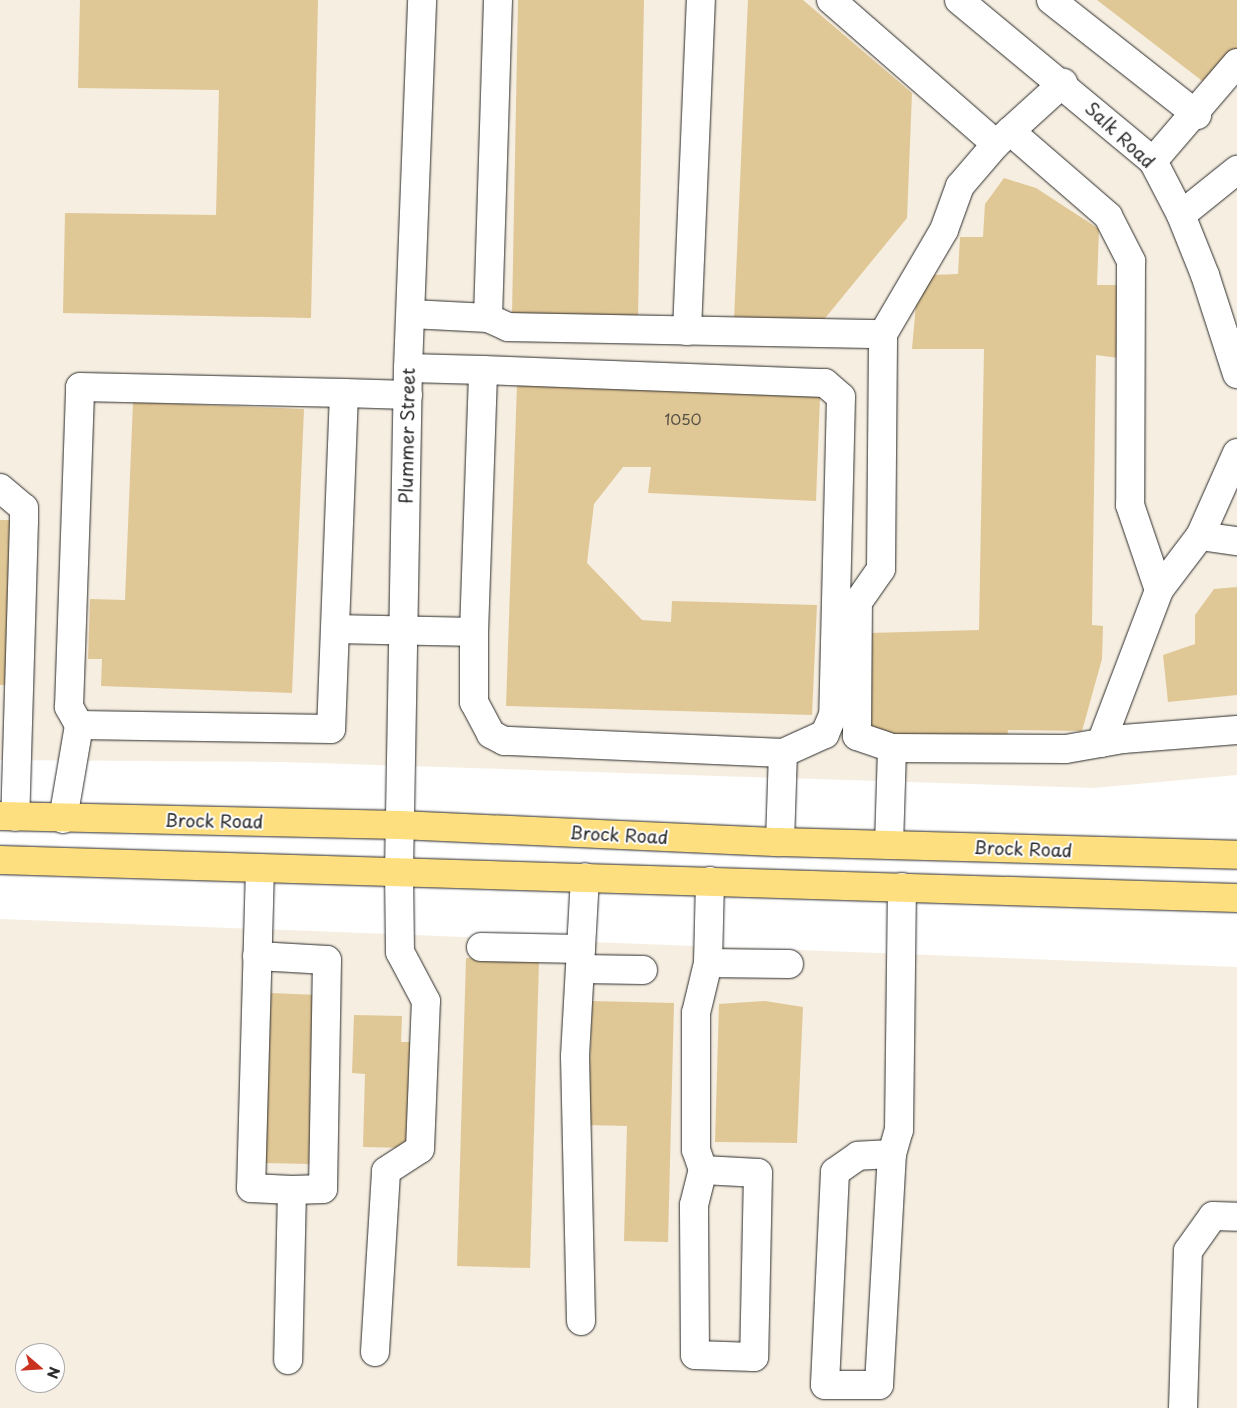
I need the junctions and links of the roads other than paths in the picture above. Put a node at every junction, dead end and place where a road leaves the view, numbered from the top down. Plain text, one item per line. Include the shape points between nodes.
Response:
1 (422, 0) edge
2 (498, 0) edge
3 (701, 0) edge
4 (831, 0) edge
5 (960, 0) edge
6 (1051, 0) edge
7 (1237, 63) edge
8 (1063, 83) junction
9 (1196, 115) junction
10 (1003, 138) junction
11 (1153, 161) junction
12 (1237, 169) edge
13 (1182, 214) junction
14 (411, 314) junction
15 (488, 318) junction
16 (687, 331) junction
17 (883, 334) junction
18 (408, 368) junction
19 (483, 370) junction
20 (1237, 374) edge
21 (344, 393) junction
22 (408, 395) junction
23 (1237, 453) edge
24 (0, 488) edge
25 (1200, 536) junction
26 (1237, 541) edge
27 (1159, 590) junction
28 (336, 629) junction
29 (403, 630) junction
30 (474, 632) junction
31 (9, 723) edge
32 (79, 725) junction
33 (1237, 730) edge
34 (1101, 743) junction
35 (892, 748) junction
36 (783, 753) junction
37 (7, 816) edge
38 (63, 819) junction
39 (400, 825) junction
40 (780, 842) junction
41 (889, 845) junction
42 (1237, 855) edge
43 (0, 860) edge
44 (260, 868) junction
45 (399, 872) junction
46 (585, 877) junction
47 (710, 881) junction
48 (902, 887) junction
49 (1237, 898) edge
50 (481, 947) dead end
51 (257, 956) junction
52 (581, 959) junction
53 (708, 963) junction
54 (789, 964) dead end
55 (643, 970) dead end
56 (892, 1154) junction
57 (703, 1170) junction
58 (292, 1190) junction
59 (1237, 1217) edge
60 (581, 1322) dead end
61 (376, 1352) dead end
62 (288, 1360) dead end
63 (1183, 1408) edge

1 - 14 street, Plummer Street
2 - 15 street
3 - 16 street
4 - 10 street
5 - 8 street, Salk Road
6 - 9 street
7 - 9 street
8 - 10 street
8 - 11 street, Salk Road
9 - 11 street
10 - 17 street via 960,186 944,230
10 - 27 street via 1108,216 1131,261 1130,505
11 - 13 street, Salk Road
12 - 13 street
13 - 20 street, Salk Road
14 - 15 street
14 - 18 street, Plummer Street
15 - 16 street via 508,327
16 - 17 street
17 - 35 street via 882,569 858,602 857,736
18 - 19 street
18 - 22 street, Plummer Street
19 - 30 street
19 - 36 street via 825,382 841,397 833,715 825,734
21 - 22 street
21 - 28 street
21 - 32 street via 80,387 69,708
22 - 29 street, Plummer Street
23 - 25 street
24 - 31 street via 24,508
25 - 26 street
25 - 27 street
27 - 34 street
28 - 29 street
28 - 32 street via 331,729
29 - 30 street
29 - 39 street, Plummer Street
30 - 36 street via 474,702 491,734 504,741
31 - 37 street
32 - 38 street
33 - 34 street
34 - 35 street via 1066,749
35 - 41 street
36 - 40 street
37 - 38 main road, Brock Road
38 - 39 main road, Brock Road
39 - 40 main road, Brock Road
39 - 45 street, Plummer Street
40 - 41 main road, Brock Road
41 - 42 main road, Brock Road
43 - 44 main road
44 - 45 main road
44 - 51 street
45 - 46 main road
45 - 61 street, Plummer Street via 400,952 426,1001 420,1149 386,1171
46 - 47 main road
46 - 52 street
47 - 48 main road
47 - 53 street
48 - 49 main road
48 - 56 street via 900,1110
50 - 52 street
51 - 58 street via 251,1188
51 - 58 street via 327,960 322,1189
52 - 55 street
52 - 60 street via 575,1056
53 - 54 street
53 - 57 street via 696,1013 696,1150
56 - 56 street via 879,1385 825,1385 835,1172 858,1156
57 - 57 street via 694,1205 695,1355 754,1356 758,1173
58 - 62 street
59 - 63 street via 1213,1216 1188,1251

